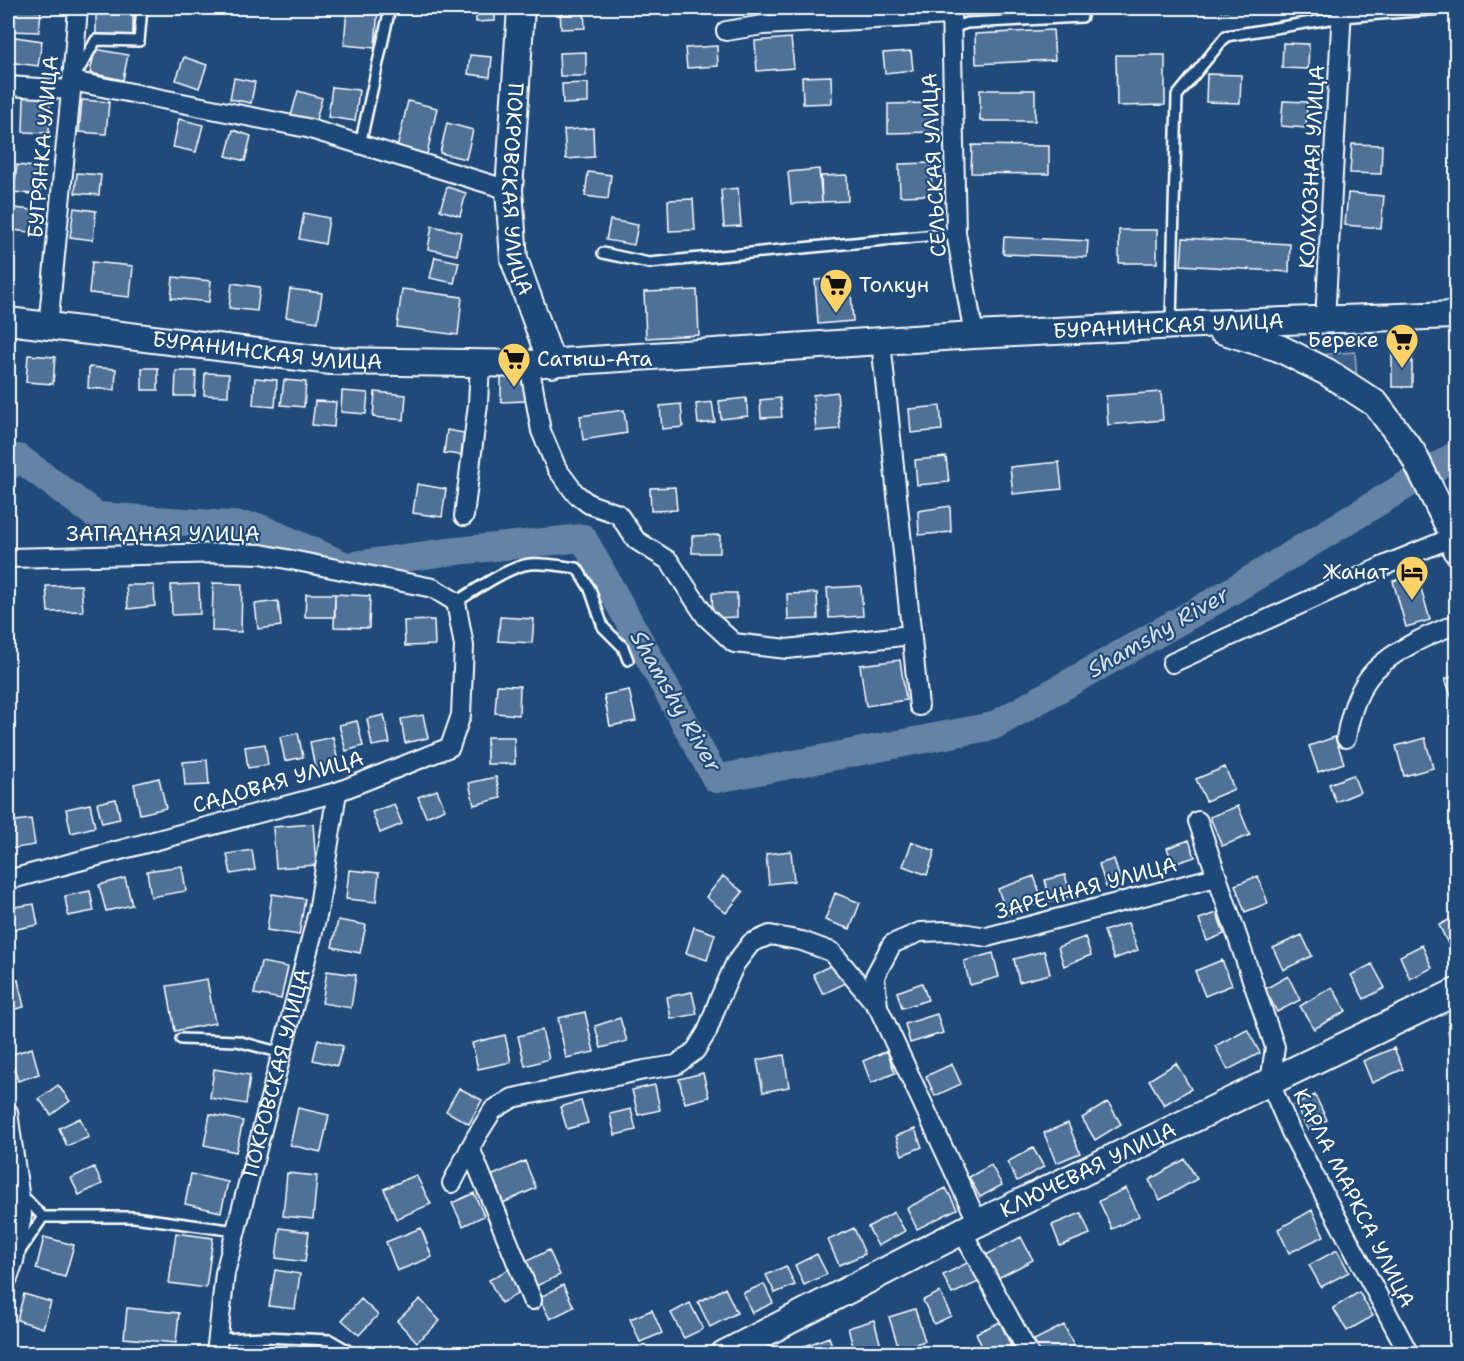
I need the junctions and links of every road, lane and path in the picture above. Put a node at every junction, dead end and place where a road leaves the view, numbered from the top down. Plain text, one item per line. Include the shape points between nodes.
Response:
1 (78, 8) edge
2 (142, 8) edge
3 (390, 8) edge
4 (521, 8) edge
5 (1455, 8) edge
6 (1342, 12) edge
7 (763, 16) edge
8 (951, 17) edge
9 (1082, 17) dead end
10 (726, 31) dead end
11 (8, 86) edge
12 (72, 86) junction
13 (360, 145) junction
14 (509, 190) junction
15 (956, 233) junction
16 (603, 253) dead end
17 (1456, 315) edge
18 (8, 321) edge
19 (1325, 321) junction
20 (1200, 324) junction
21 (1171, 325) junction
22 (48, 327) junction
23 (974, 335) junction
24 (881, 342) junction
25 (480, 364) junction
26 (540, 364) junction
27 (464, 516) dead end
28 (1456, 541) edge
29 (8, 558) edge
30 (456, 602) junction
31 (1456, 624) edge
32 (911, 635) junction
33 (628, 660) dead end
34 (1172, 663) dead end
35 (919, 706) dead end
36 (1346, 738) dead end
37 (338, 792) junction
38 (1197, 821) dead end
39 (1216, 877) junction
40 (8, 880) edge
41 (1456, 992) edge
42 (872, 1000) junction
43 (181, 1039) dead end
44 (282, 1053) junction
45 (1270, 1083) junction
46 (8, 1112) edge
47 (470, 1148) junction
48 (452, 1183) dead end
49 (19, 1193) junction
50 (44, 1217) junction
51 (970, 1228) junction
52 (236, 1231) junction
53 (11, 1270) edge
54 (532, 1300) dead end
55 (217, 1346) edge
56 (354, 1353) edge
57 (724, 1353) edge
58 (1029, 1353) edge
59 (1409, 1353) edge

1 - 12 street, БУГРЯНКА УЛИЦА
2 - 12 lane via 139,40 96,40
3 - 13 lane
4 - 14 street, ПОКРОВСКАЯ УЛИЦА
5 - 6 lane
6 - 19 street, КОЛХОЗНАЯ УЛИЦА
6 - 21 lane via 1226,36 1177,96
7 - 8 street
7 - 10 street
8 - 9 lane via 967,23
8 - 15 street, СЕЛЬСКАЯ УЛИЦА
11 - 12 street
12 - 13 street via 307,128
12 - 22 street, БУГРЯНКА УЛИЦА
13 - 14 street
14 - 26 street, ПОКРОВСКАЯ УЛИЦА via 514,259
15 - 16 lane via 649,263
15 - 23 street, СЕЛЬСКАЯ УЛИЦА
17 - 19 street, БУРАНИНСКАЯ УЛИЦА
18 - 22 street, БУРАНИНСКАЯ УЛИЦА
19 - 20 street, БУРАНИНСКАЯ УЛИЦА
20 - 21 street, БУРАНИНСКАЯ УЛИЦА
20 - 28 street via 1279,348 1327,372 1376,404 1412,452
21 - 23 street, БУРАНИНСКАЯ УЛИЦА
22 - 25 street, БУРАНИНСКАЯ УЛИЦА via 331,361
23 - 24 street, БУРАНИНСКАЯ УЛИЦА
24 - 26 street, БУРАНИНСКАЯ УЛИЦА
24 - 32 street
25 - 26 street, БУРАНИНСКАЯ УЛИЦА
25 - 27 street
26 - 32 street via 541,431 557,469 575,493 590,504 618,514 636,540 669,561 706,617 734,643 787,649
28 - 34 street via 1388,564
29 - 30 street, ЗАПАДНАЯ УЛИЦА via 261,554 433,588
30 - 33 lane via 528,564 577,568 590,589 603,627 623,647
30 - 37 street, САДОВАЯ УЛИЦА via 464,646 461,715 450,747
31 - 36 street via 1426,636 1375,670 1358,696
32 - 35 street
37 - 40 street, САДОВАЯ УЛИЦА
37 - 44 street, ПОКРОВСКАЯ УЛИЦА via 318,912
38 - 39 street, КАРЛА МАРКСА УЛИЦА
39 - 42 street, ЗАРЕЧНАЯ УЛИЦА via 987,937 920,932 892,944 875,976
39 - 45 street, КАРЛА МАРКСА УЛИЦА via 1275,1047
41 - 45 street, КЛЮЧЕВАЯ УЛИЦА
42 - 47 street via 832,952 770,935 751,943 735,964 707,1032 695,1050 676,1065 513,1098 493,1110
42 - 51 street
43 - 44 lane via 237,1041
44 - 52 street, ПОКРОВСКАЯ УЛИЦА
45 - 51 street, КЛЮЧЕВАЯ УЛИЦА
45 - 59 street, КАРЛА МАРКСА УЛИЦА via 1291,1132
46 - 49 street
47 - 48 street
47 - 54 street
49 - 50 lane
49 - 53 street via 22,1215
50 - 52 lane via 134,1217
50 - 53 lane
51 - 57 street, КЛЮЧЕВАЯ УЛИЦА
51 - 58 street
52 - 55 street, ПОКРОВСКАЯ УЛИЦА via 225,1273
55 - 56 lane via 264,1337 330,1340

